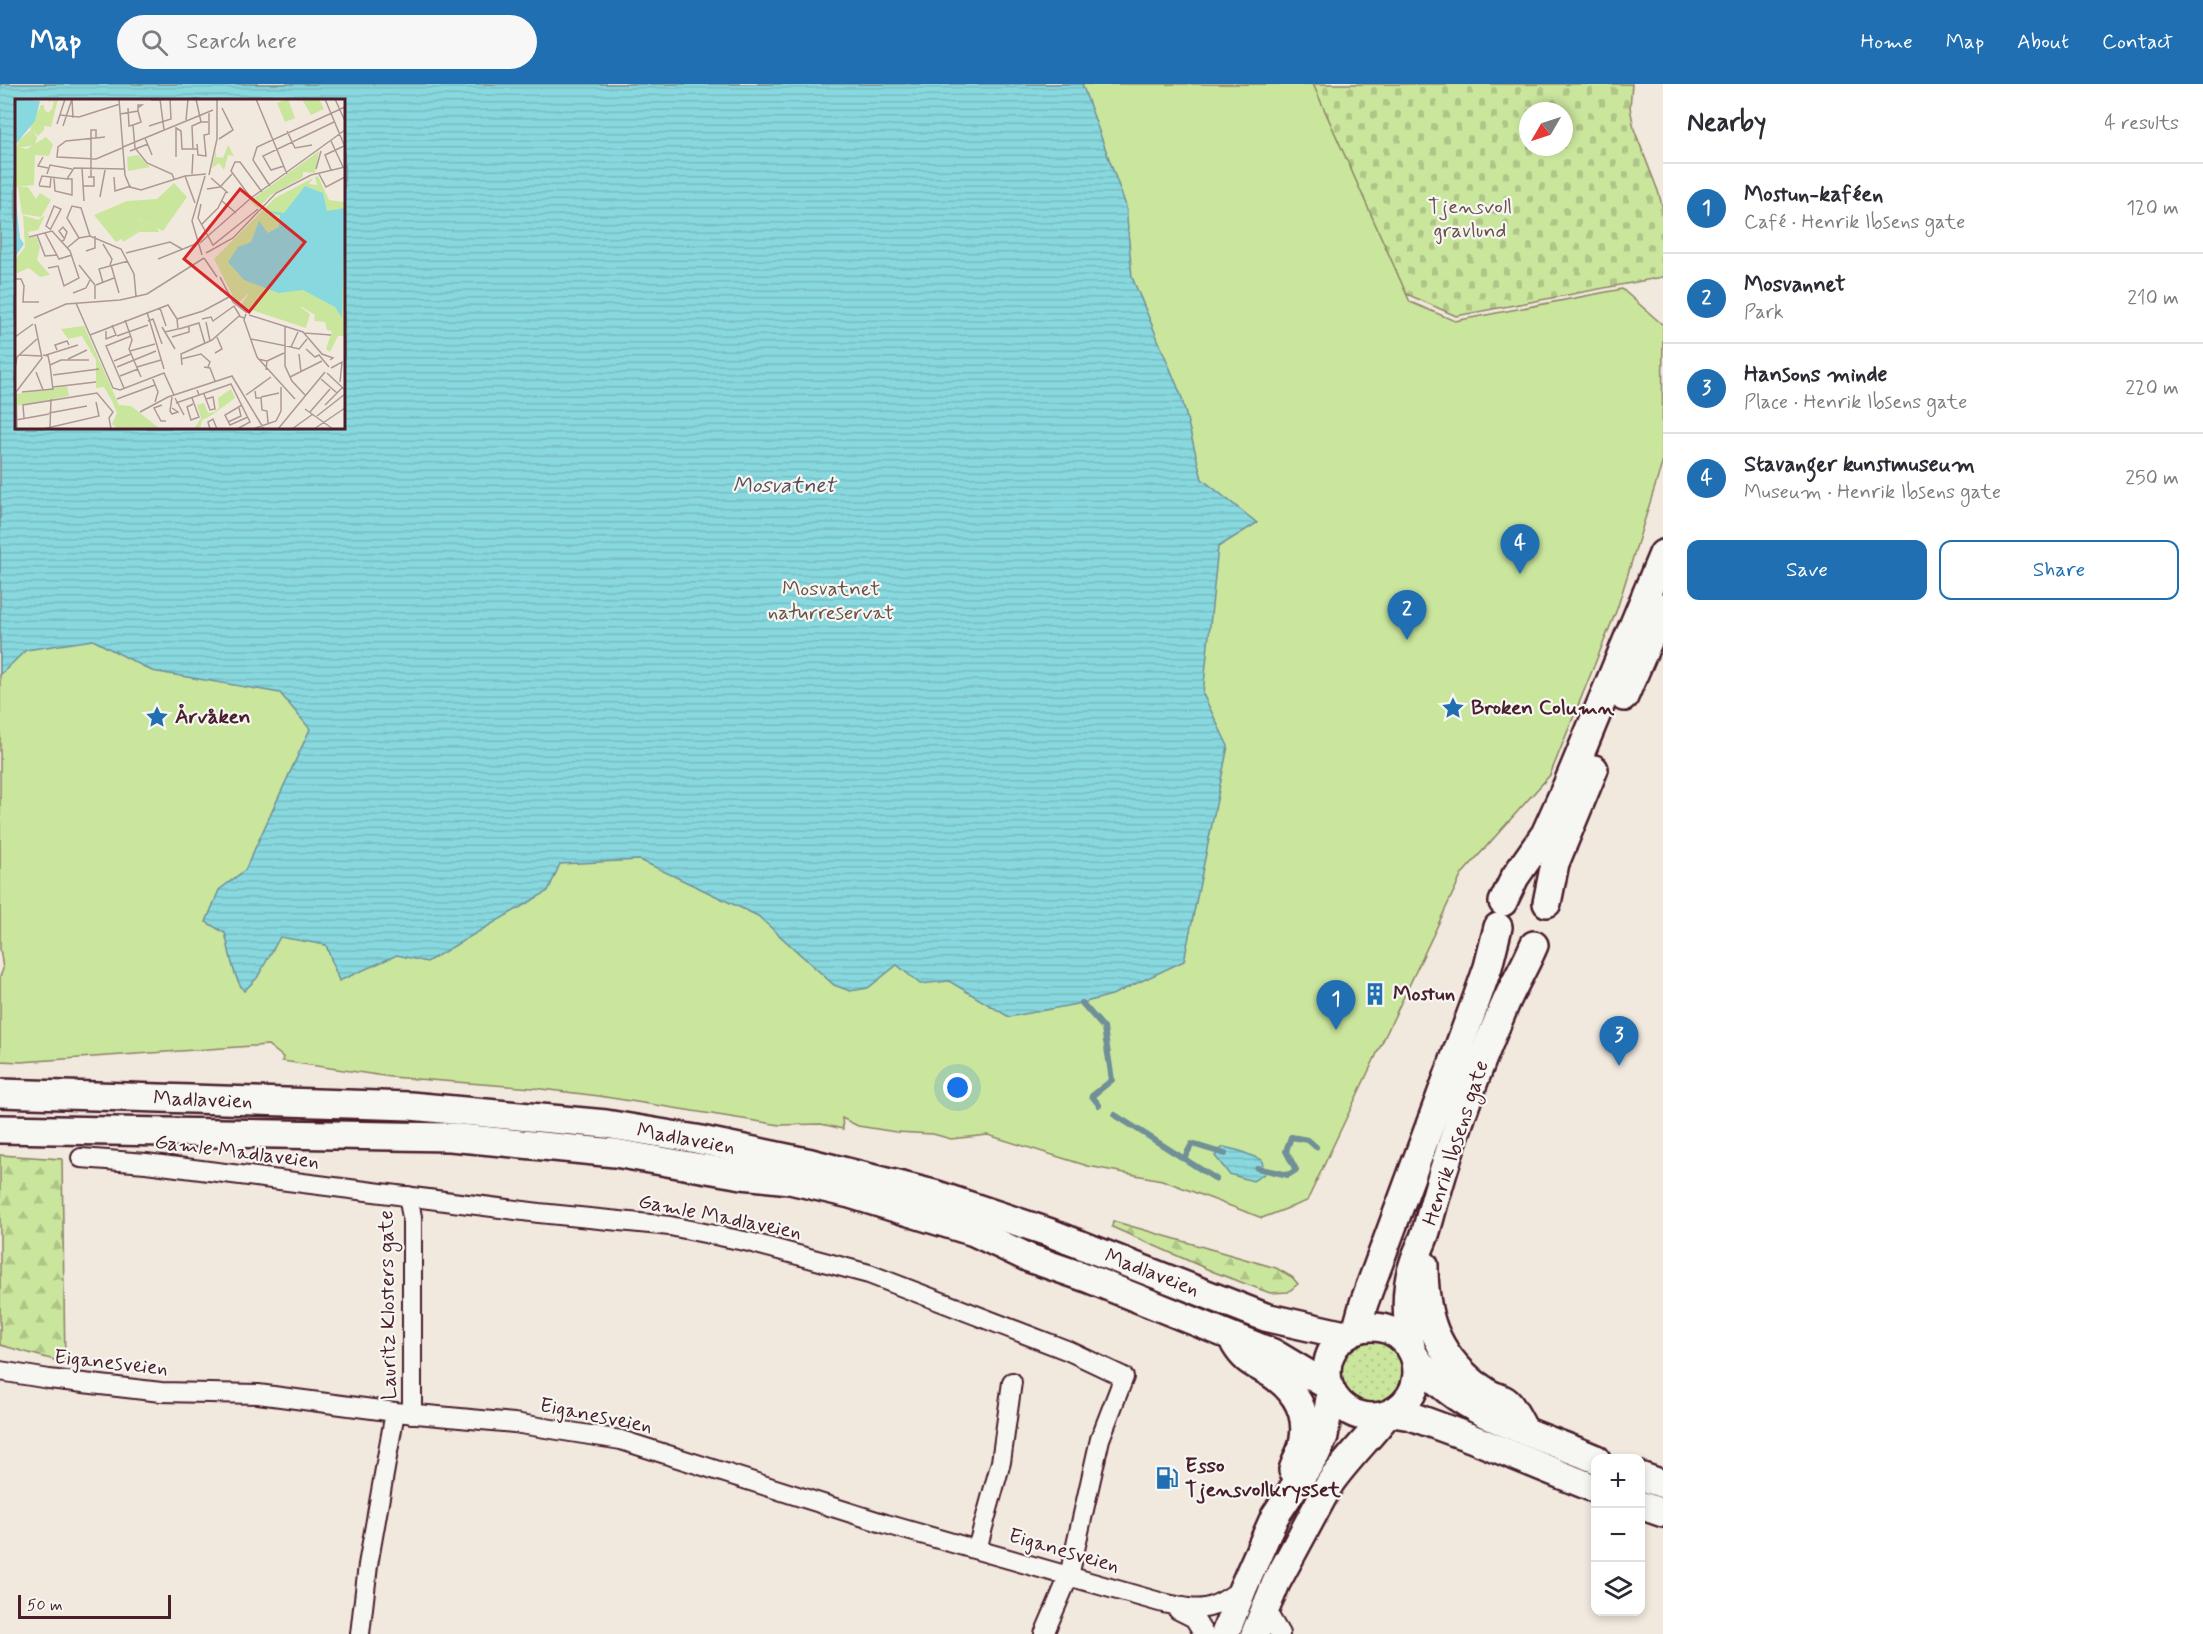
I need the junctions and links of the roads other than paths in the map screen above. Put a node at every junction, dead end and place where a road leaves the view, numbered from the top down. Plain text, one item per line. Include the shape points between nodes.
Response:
1 (1663, 554) edge
2 (1663, 607) edge
3 (1547, 903) junction
4 (1500, 915) junction
5 (1534, 945) junction
6 (0, 1094) edge
7 (0, 1129) edge
8 (81, 1158) dead end
9 (408, 1196) junction
10 (1424, 1240) junction
11 (1351, 1332) junction
12 (1230, 1335) junction
13 (1413, 1352) junction
14 (0, 1371) edge
15 (1012, 1382) dead end
16 (1330, 1389) junction
17 (404, 1413) junction
18 (1390, 1414) junction
19 (1524, 1430) junction
20 (1591, 1457) edge
21 (1645, 1477) edge
22 (1663, 1484) edge
23 (1591, 1487) edge
24 (1645, 1507) edge
25 (1663, 1514) edge
26 (1275, 1516) junction
27 (977, 1549) junction
28 (1069, 1576) junction
29 (1243, 1588) junction
30 (1163, 1603) junction
31 (1265, 1609) junction
32 (360, 1634) edge
33 (1044, 1634) edge
34 (1204, 1634) edge
35 (1226, 1634) edge
36 (1255, 1634) edge
37 (1280, 1634) edge

1 - 4 main road, Henrik Ibsens gate via 1550,824 1515,877
2 - 3 main road via 1555,863
3 - 4 main road via 1525,891 1509,896
3 - 5 main road via 1551,927
4 - 5 main road via 1502,935 1516,945
4 - 11 main road, Henrik Ibsens gate via 1485,978
5 - 10 main road, Henrik Ibsens gate via 1504,1006 1457,1128
6 - 11 main road, Madlaveien via 410,1106 606,1124 696,1139 811,1162 934,1194 1048,1232 1266,1317
7 - 12 main road, Madlaveien via 450,1137 615,1154 790,1180 974,1232 1029,1258
8 - 9 street, Gamle Madlaveien
9 - 17 street, Lauritz Klosters gate via 412,1218
9 - 28 street, Gamle Madlaveien via 670,1226 749,1242 869,1274 1069,1351 1124,1377 1100,1439
10 - 13 main road, Henrik Ibsens gate via 1414,1260 1407,1299
10 - 19 main road via 1424,1293 1437,1338 1461,1372 1489,1394 1506,1401
11 - 13 main road via 1372,1326 1388,1329
11 - 16 main road via 1335,1345 1328,1358
12 - 16 main road, Madlaveien via 1273,1353
12 - 26 main road via 1243,1358 1285,1384 1303,1411 1303,1444
13 - 18 main road via 1418,1369 1416,1384 1410,1398
13 - 19 main road via 1424,1370 1467,1404
14 - 17 street, Eiganesveien via 161,1392 258,1394
15 - 27 street via 1001,1462
16 - 18 main road via 1347,1411 1362,1417
16 - 26 main road via 1324,1436 1317,1454
17 - 27 street, Eiganesveien via 514,1423 621,1440
17 - 32 street, Lauritz Klosters gate via 370,1554
18 - 23 main road via 1411,1416
18 - 31 main road via 1330,1483
19 - 20 main road
21 - 22 main road
24 - 25 main road
26 - 29 main road
27 - 28 street, Eiganesveien
28 - 30 street, Eiganesveien
28 - 33 street
29 - 30 street, Eiganesveien via 1220,1604 1197,1610
29 - 35 main road
30 - 34 street, Eiganesveien via 1194,1618
31 - 36 main road
31 - 37 street

